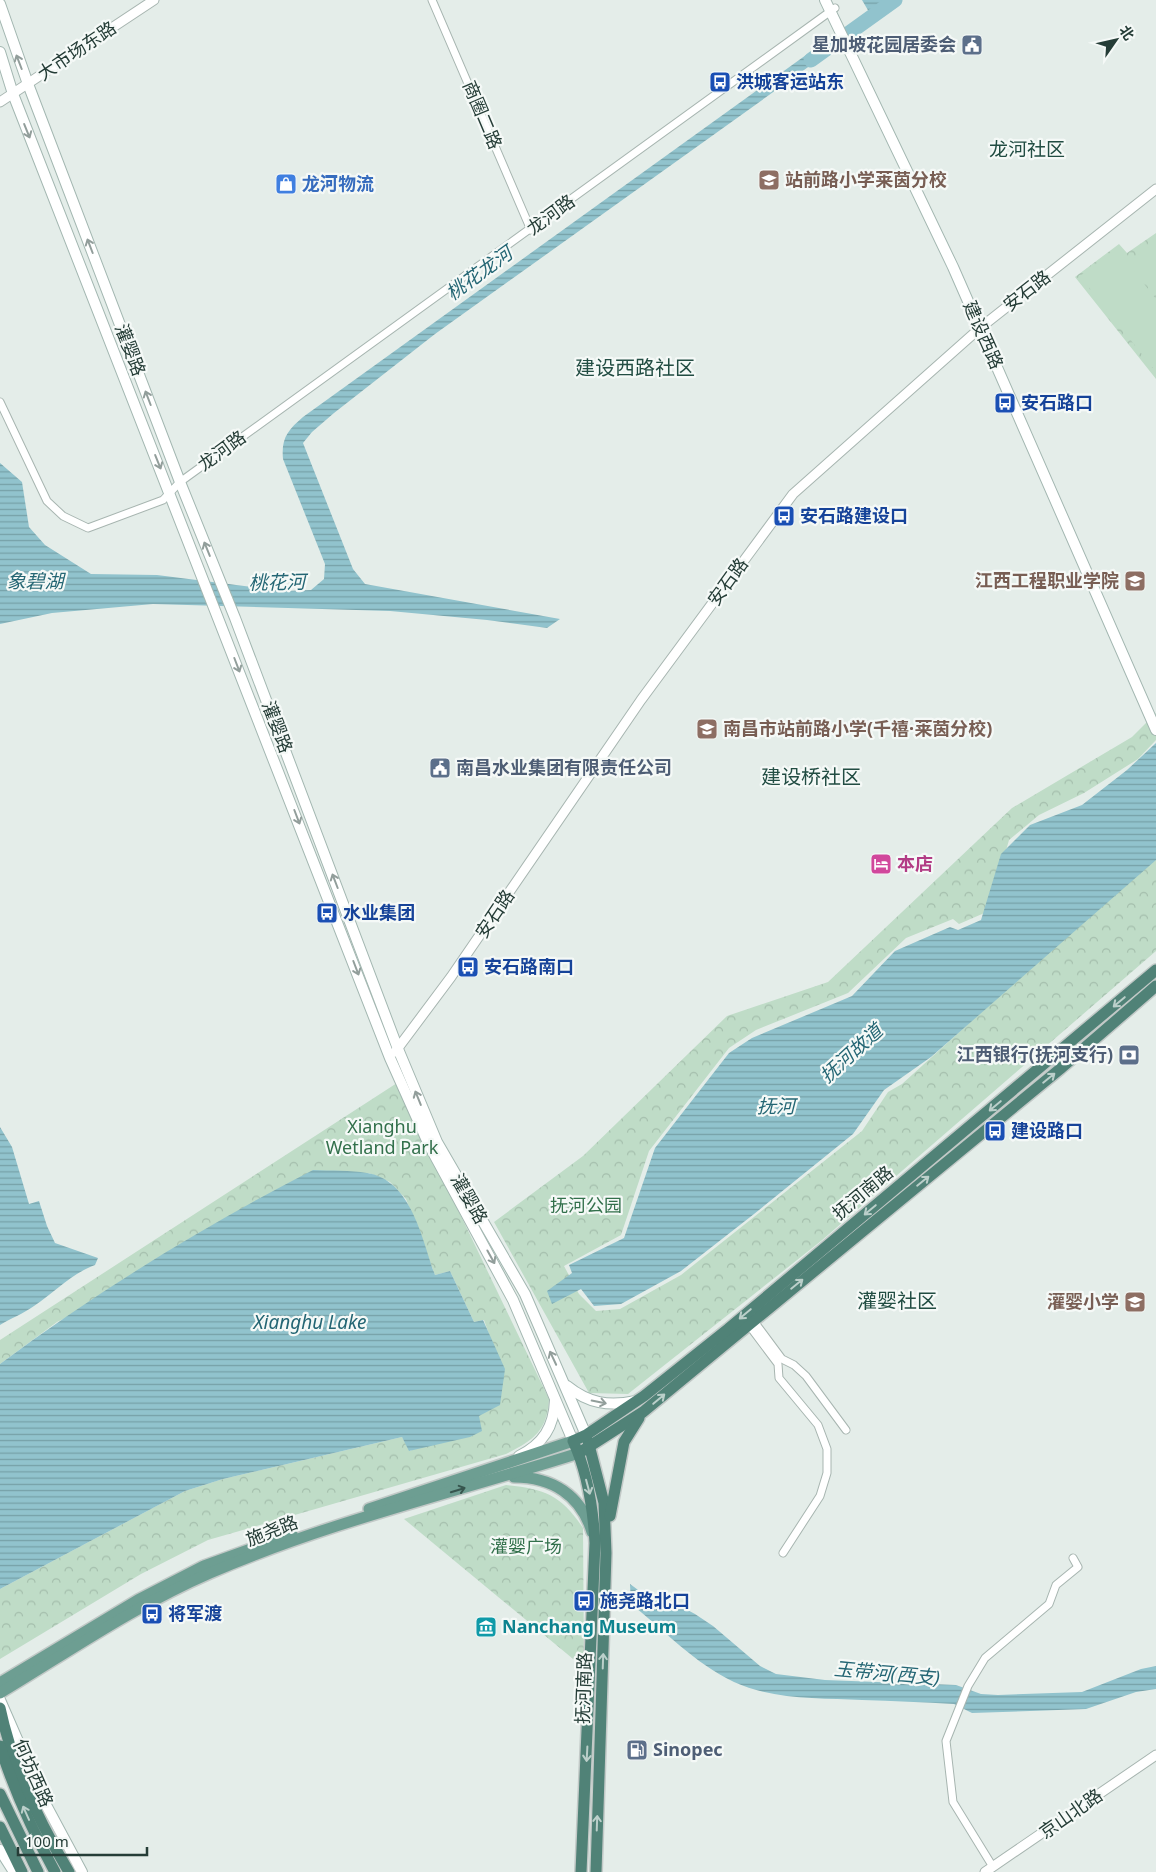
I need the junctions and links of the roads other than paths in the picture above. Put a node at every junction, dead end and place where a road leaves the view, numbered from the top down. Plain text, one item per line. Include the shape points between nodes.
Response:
1 (154, 0) edge
2 (432, 0) edge
3 (825, 0) edge
4 (0, 4) edge
5 (832, 6) edge
6 (0, 52) edge
7 (28, 84) junction
8 (13, 94) junction
9 (0, 102) edge
10 (1156, 189) edge
11 (531, 230) junction
12 (982, 326) junction
13 (0, 402) edge
14 (180, 482) junction
15 (169, 491) junction
16 (1145, 695) junction
17 (1156, 714) edge
18 (1156, 730) edge
19 (1156, 970) edge
20 (1156, 986) edge
21 (398, 1049) junction
22 (390, 1058) junction
23 (750, 1322) junction
24 (566, 1386) junction
25 (555, 1397) junction
26 (636, 1401) junction
27 (643, 1412) junction
28 (846, 1430) dead end
29 (586, 1435) junction
30 (573, 1441) junction
31 (590, 1448) junction
32 (579, 1453) junction
33 (500, 1472) junction
34 (595, 1543) junction
35 (606, 1553) junction
36 (782, 1553) dead end
37 (1073, 1558) dead end
38 (0, 1684) edge
39 (0, 1693) edge
40 (0, 1700) edge
41 (0, 1708) edge
42 (0, 1746) edge
43 (1156, 1755) edge
44 (0, 1794) edge
45 (0, 1827) edge
46 (0, 1850) edge
47 (989, 1870) edge
48 (14, 1872) edge
49 (22, 1872) edge
50 (38, 1872) edge
51 (56, 1872) edge
52 (69, 1872) edge
53 (82, 1872) edge
54 (581, 1872) edge
55 (596, 1872) edge

1 - 7 street, 大市场东路
2 - 11 street, 商圈二路
3 - 5 main road, 建设西路
7 -> 4 main road, 灌婴路
5 - 11 street, 龙河路
5 - 12 main road, 建设西路
6 - 8 main road, 灌婴路
7 - 8 street, 大市场东路
14 -> 7 main road, 灌婴路
8 - 9 street, 大市场东路
8 -> 15 main road, 灌婴路
10 - 12 street, 安石路
11 - 14 street, 龙河路
12 - 16 main road, 建设西路
12 - 21 street, 安石路 via 793,494 641,700 452,977
13 - 15 street, 龙河路 via 47,500 63,516 88,528 163,500
14 - 15 street, 龙河路
21 -> 14 main road, 灌婴路 via 226,594
15 -> 22 main road, 灌婴路
16 - 17 main road, 建设西路
16 - 18 main road, 建设西路
19 -> 26 highway, 抚河南路 via 728,1329
23 -> 20 highway, 抚河南路 via 1060,1069
21 - 22 street, 安石路
24 -> 21 main road, 灌婴路 via 524,1294 436,1142
22 -> 25 main road, 灌婴路 via 429,1145 513,1300
27 -> 23 highway, 抚河南路
23 - 28 street via 782,1359 806,1376
23 - 36 street via 778,1364 779,1378 818,1425 827,1450 828,1473 820,1496
24 -> 26 main road via 587,1400 603,1404
24 - 29 main road, 灌婴路
25 - 30 main road, 灌婴路
25 - 33 main road via 548,1432 534,1447
26 - 29 highway, 抚河南路
27 - 31 highway, 抚河南路
27 - 35 highway via 624,1442 612,1497
29 - 30 highway, 抚河南路
29 - 31 highway, 抚河南路
30 - 32 highway, 抚河南路
30 - 33 main road, 施尧路
31 - 32 highway, 抚河南路
31 - 35 highway, 抚河南路 via 604,1503
32 - 33 main road, 施尧路
32 -> 34 highway, 抚河南路 via 593,1505
33 - 34 main road via 541,1480 572,1496 589,1523
33 - 38 main road, 施尧路 via 312,1526 204,1566 138,1600
39 -> 33 main road, 施尧路 via 139,1610 209,1574 317,1533
34 -> 54 highway, 抚河南路
55 -> 35 highway, 抚河南路
37 - 47 street via 1078,1568 1056,1585 1049,1604 985,1658 968,1686 946,1741 953,1802
40 - 53 main road, 何坊西路 via 46,1803
41 - 52 highway via 21,1773 51,1842
51 -> 42 highway via 10,1778
43 - 47 street, 京山北路
44 - 50 highway
45 - 49 highway
46 - 48 main road

